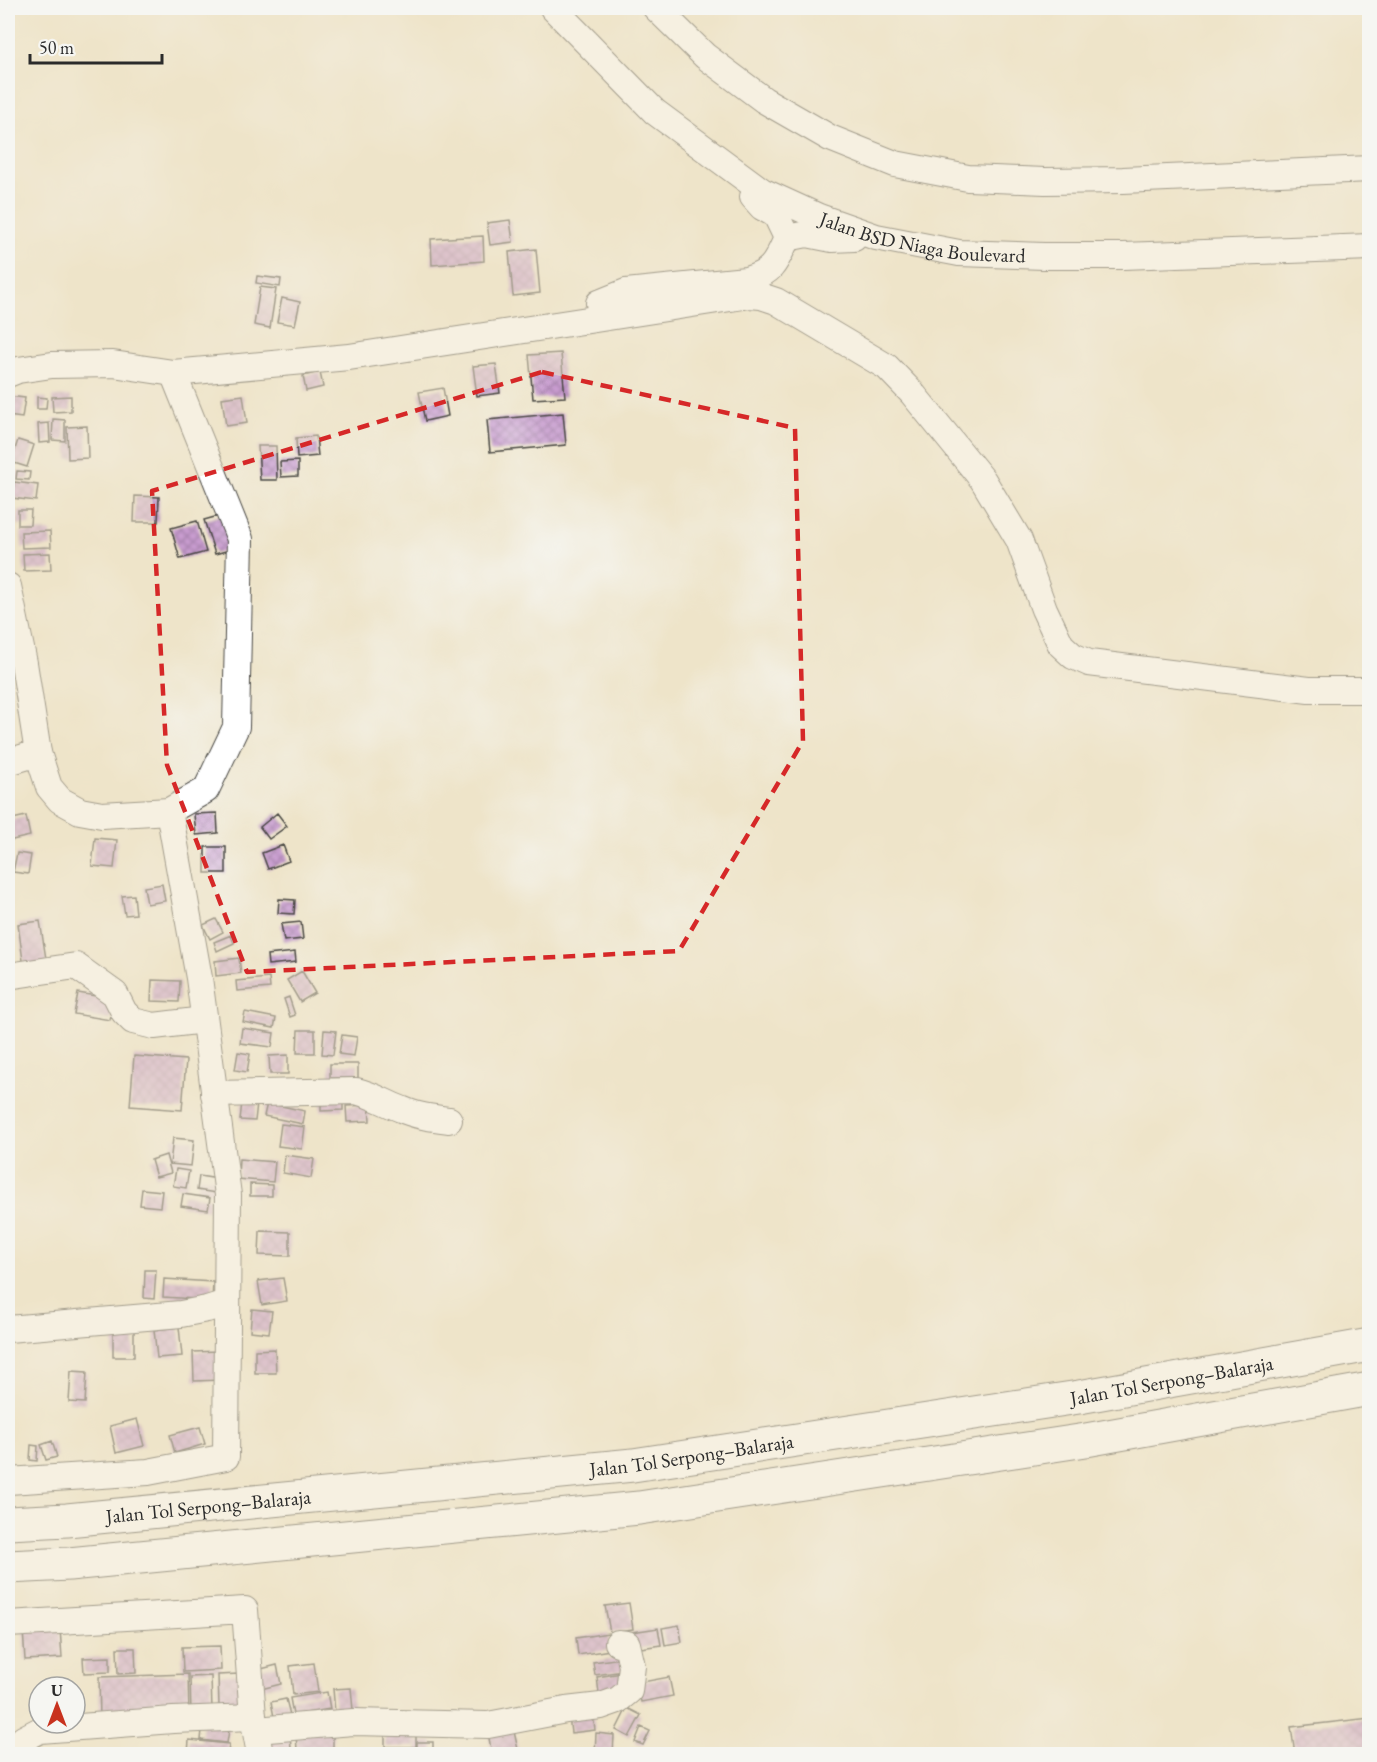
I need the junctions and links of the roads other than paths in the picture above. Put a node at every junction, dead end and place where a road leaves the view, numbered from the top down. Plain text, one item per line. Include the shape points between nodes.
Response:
1 (553, 8) edge
2 (656, 8) edge
3 (723, 163) junction
4 (1370, 169) edge
5 (876, 237) junction
6 (787, 238) junction
7 (1370, 247) edge
8 (602, 317) junction
9 (173, 373) junction
10 (8, 374) edge
11 (8, 586) edge
12 (1370, 690) edge
13 (38, 753) junction
14 (8, 762) edge
15 (169, 811) junction
16 (8, 976) edge
17 (204, 1020) junction
18 (214, 1094) junction
19 (449, 1120) dead end
20 (226, 1303) junction
21 (8, 1329) edge
22 (1370, 1345) edge
23 (1370, 1389) edge
24 (8, 1481) edge
25 (8, 1523) edge
26 (8, 1567) edge
27 (8, 1624) edge
28 (618, 1643) dead end
29 (256, 1734) edge
30 (16, 1755) edge

1 - 3 street, Jalan BSD Niaga Boulevard via 655,112
2 - 4 street via 705,56 764,100 830,138 895,164 968,178 1045,181
3 - 5 street, Jalan BSD Niaga Boulevard via 762,191
3 - 6 street via 762,207 776,215
5 - 6 street via 807,234
5 - 7 street, Jalan BSD Niaga Boulevard via 959,253 1044,256
6 - 8 street via 773,267 760,277 626,292 599,303
8 - 9 street via 350,357
8 - 12 street via 761,296 776,301 887,367 983,480 1019,540 1061,645 1073,656 1089,663 1274,686
9 - 10 street via 113,364 52,365
9 - 15 street via 240,540 236,727 206,790
11 - 13 street
13 - 14 street
13 - 15 street via 49,787 60,800 80,812 102,815
15 - 17 street
16 - 17 street via 76,966 114,994 133,1021 154,1026
17 - 18 street
18 - 19 street via 356,1091 374,1095 401,1110
18 - 20 street via 228,1195
20 - 21 street via 171,1315
20 - 24 street via 226,1457 148,1472
22 - 25 highway, Jalan Tol Serpong–Balaraja via 1079,1397 633,1465
23 - 26 highway via 1086,1440 639,1508
27 - 29 street via 244,1610
28 - 29 street via 627,1644 632,1666 629,1691 601,1706 488,1725 353,1722
29 - 30 street via 40,1730 23,1739

